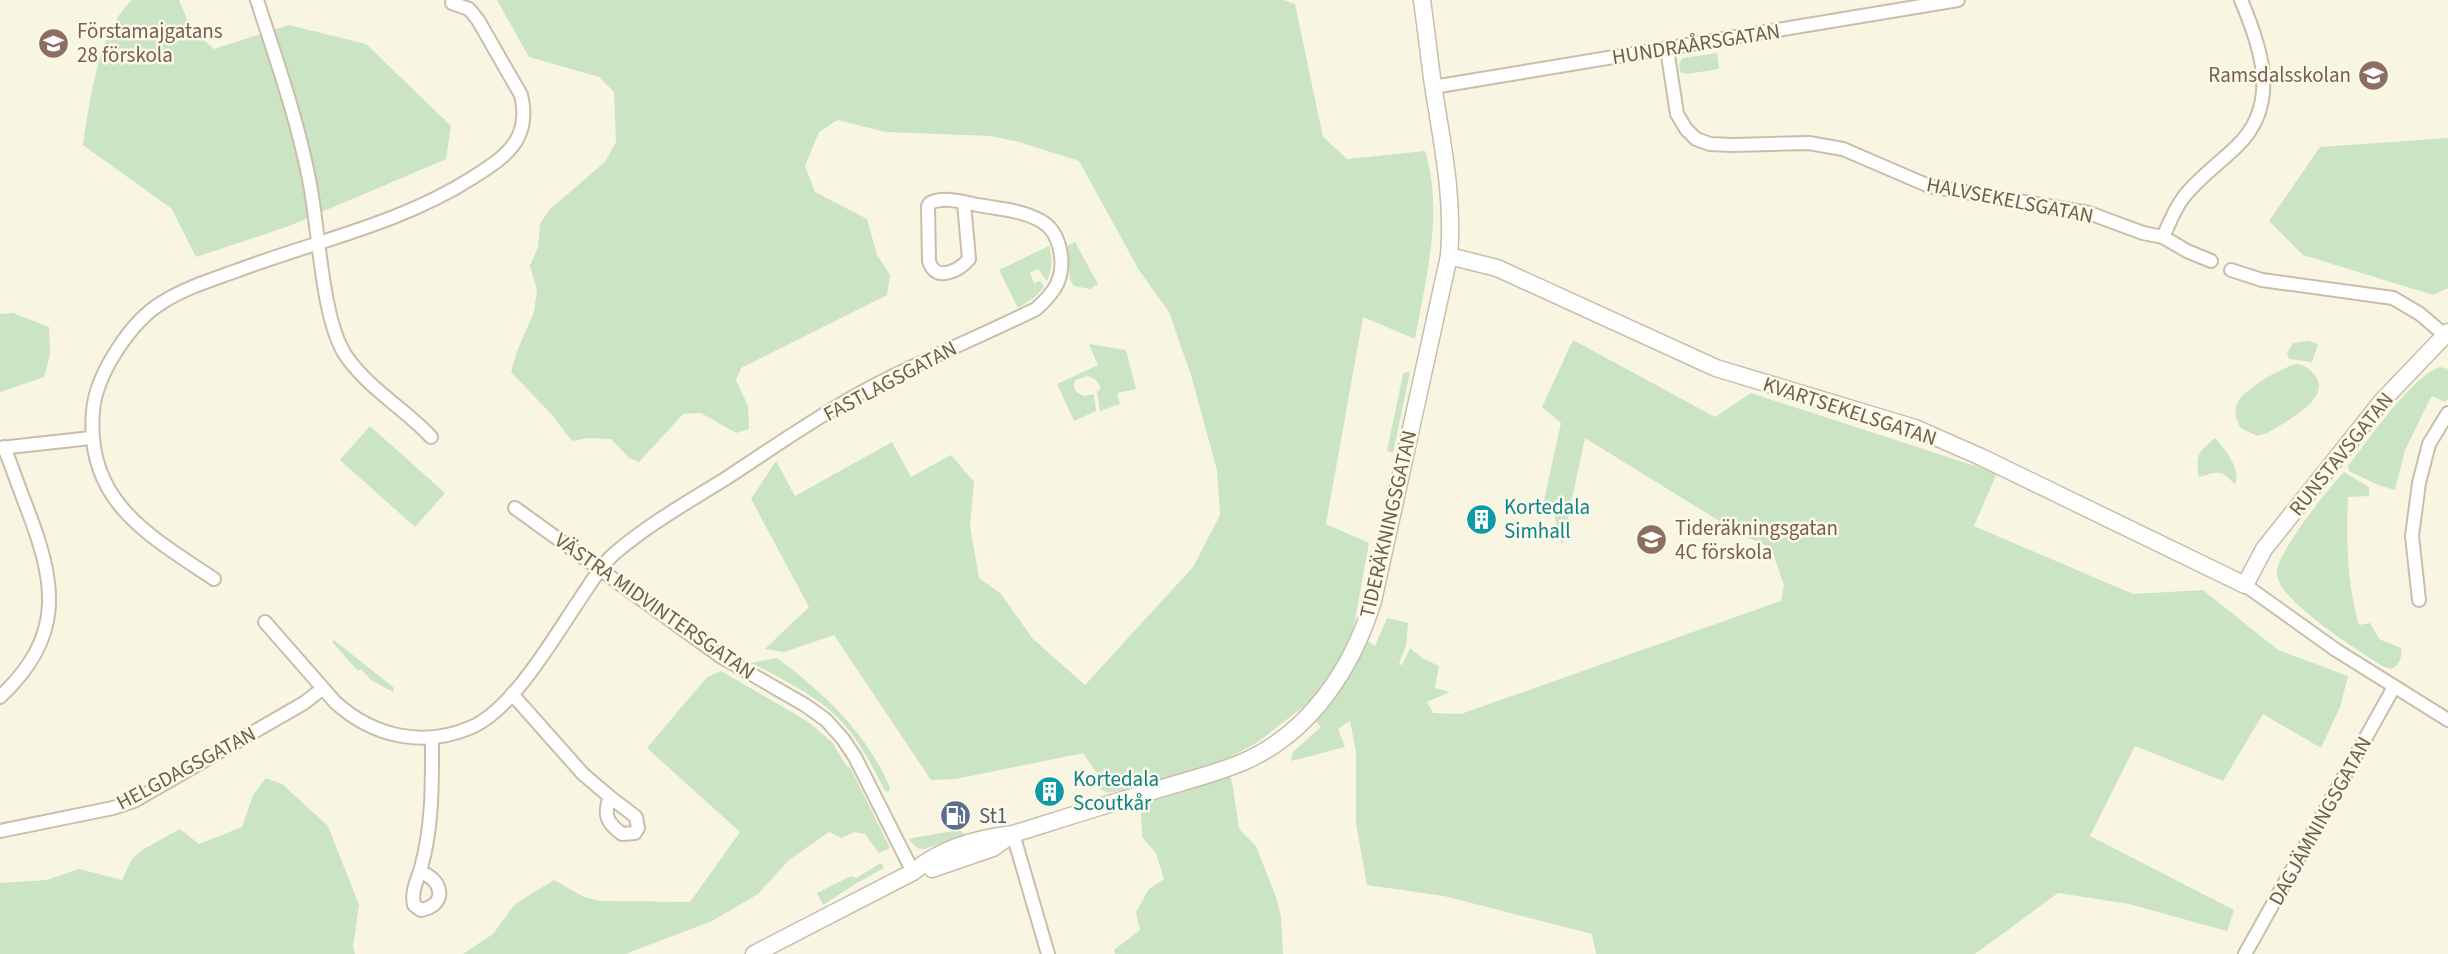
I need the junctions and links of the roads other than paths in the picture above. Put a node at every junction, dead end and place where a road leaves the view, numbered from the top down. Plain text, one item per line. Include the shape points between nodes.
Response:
1 (257, 0) edge
2 (1422, 0) edge
3 (1958, 0) edge
4 (2241, 0) edge
5 (452, 3) dead end
6 (1667, 49) junction
7 (1433, 87) junction
8 (964, 203) junction
9 (2163, 237) junction
10 (320, 243) junction
11 (1449, 256) junction
12 (2211, 261) dead end
13 (2231, 270) dead end
14 (2447, 335) edge
15 (2448, 413) edge
16 (431, 437) dead end
17 (91, 438) junction
18 (2, 447) edge
19 (515, 508) dead end
20 (600, 569) junction
21 (214, 579) dead end
22 (2245, 584) junction
23 (2419, 600) dead end
24 (265, 622) dead end
25 (2394, 687) junction
26 (322, 689) junction
27 (512, 694) junction
28 (0, 697) edge
29 (2448, 720) edge
30 (432, 738) junction
31 (610, 797) dead end
32 (0, 831) edge
33 (1013, 834) junction
34 (420, 872) dead end
35 (914, 872) junction
36 (754, 954) edge
37 (1048, 954) edge
38 (2245, 954) edge

1 - 10 street via 302,146
2 - 7 street, TIDERÄKNINGSGATAN
3 - 6 street, HUNDRAÅRSGATAN
4 - 9 street via 2263,66 2264,91 2258,111 2240,143 2183,198
5 - 10 street via 469,9 478,20 521,95 523,124 516,142 497,161 430,202
6 - 7 street, HUNDRAÅRSGATAN
6 - 9 street, HALVSEKELSGATAN via 1677,114 1696,139 1710,144 1832,147 1929,186 2072,209
7 - 11 street, TIDERÄKNINGSGATAN via 1451,199
8 - 8 street, FASTLAGSGATAN via 969,259 957,269 937,273 929,264 928,205 940,199
8 - 20 street, FASTLAGSGATAN via 1023,213 1050,227 1059,247 1061,269 1043,303 838,405 633,538
9 - 12 street, HALVSEKELSGATAN
10 - 16 street via 333,323 346,356
10 - 17 street via 181,291 160,303 134,329 101,377 94,397
11 - 22 street, KVARTSEKELSGATAN via 1497,268 1716,369 1915,428
11 - 33 street, TIDERÄKNINGSGATAN via 1373,601 1355,651 1329,692 1293,730 1242,763
13 - 14 street via 2262,280 2393,298
14 - 22 street, RUNSTAVSGATAN via 2383,400 2264,549
15 - 23 street via 2430,444 2419,483 2412,536
17 - 18 street
17 - 21 street via 116,504 131,521
18 - 28 street via 44,552 50,583 49,610 34,657
19 - 20 street, VÄSTRA MIDVINTERSGATAN
20 - 27 street, FASTLAGSGATAN
20 - 35 street, VÄSTRA MIDVINTERSGATAN via 720,656 826,720 855,757
22 - 25 street
24 - 26 street, FASTLAGSGATAN
25 - 29 street
25 - 38 street, DAGJÄMNINGSGATAN
26 - 30 street, FASTLAGSGATAN via 346,712 376,729
26 - 32 street, HELGDAGSGATAN via 134,801
27 - 30 street, FASTLAGSGATAN via 476,725
27 - 31 street via 583,774
30 - 34 street via 432,820
33 - 35 street, TIDERÄKNINGSGATAN via 972,842 928,860
33 - 37 street
35 - 36 street, TIDERÄKNINGSGATAN

